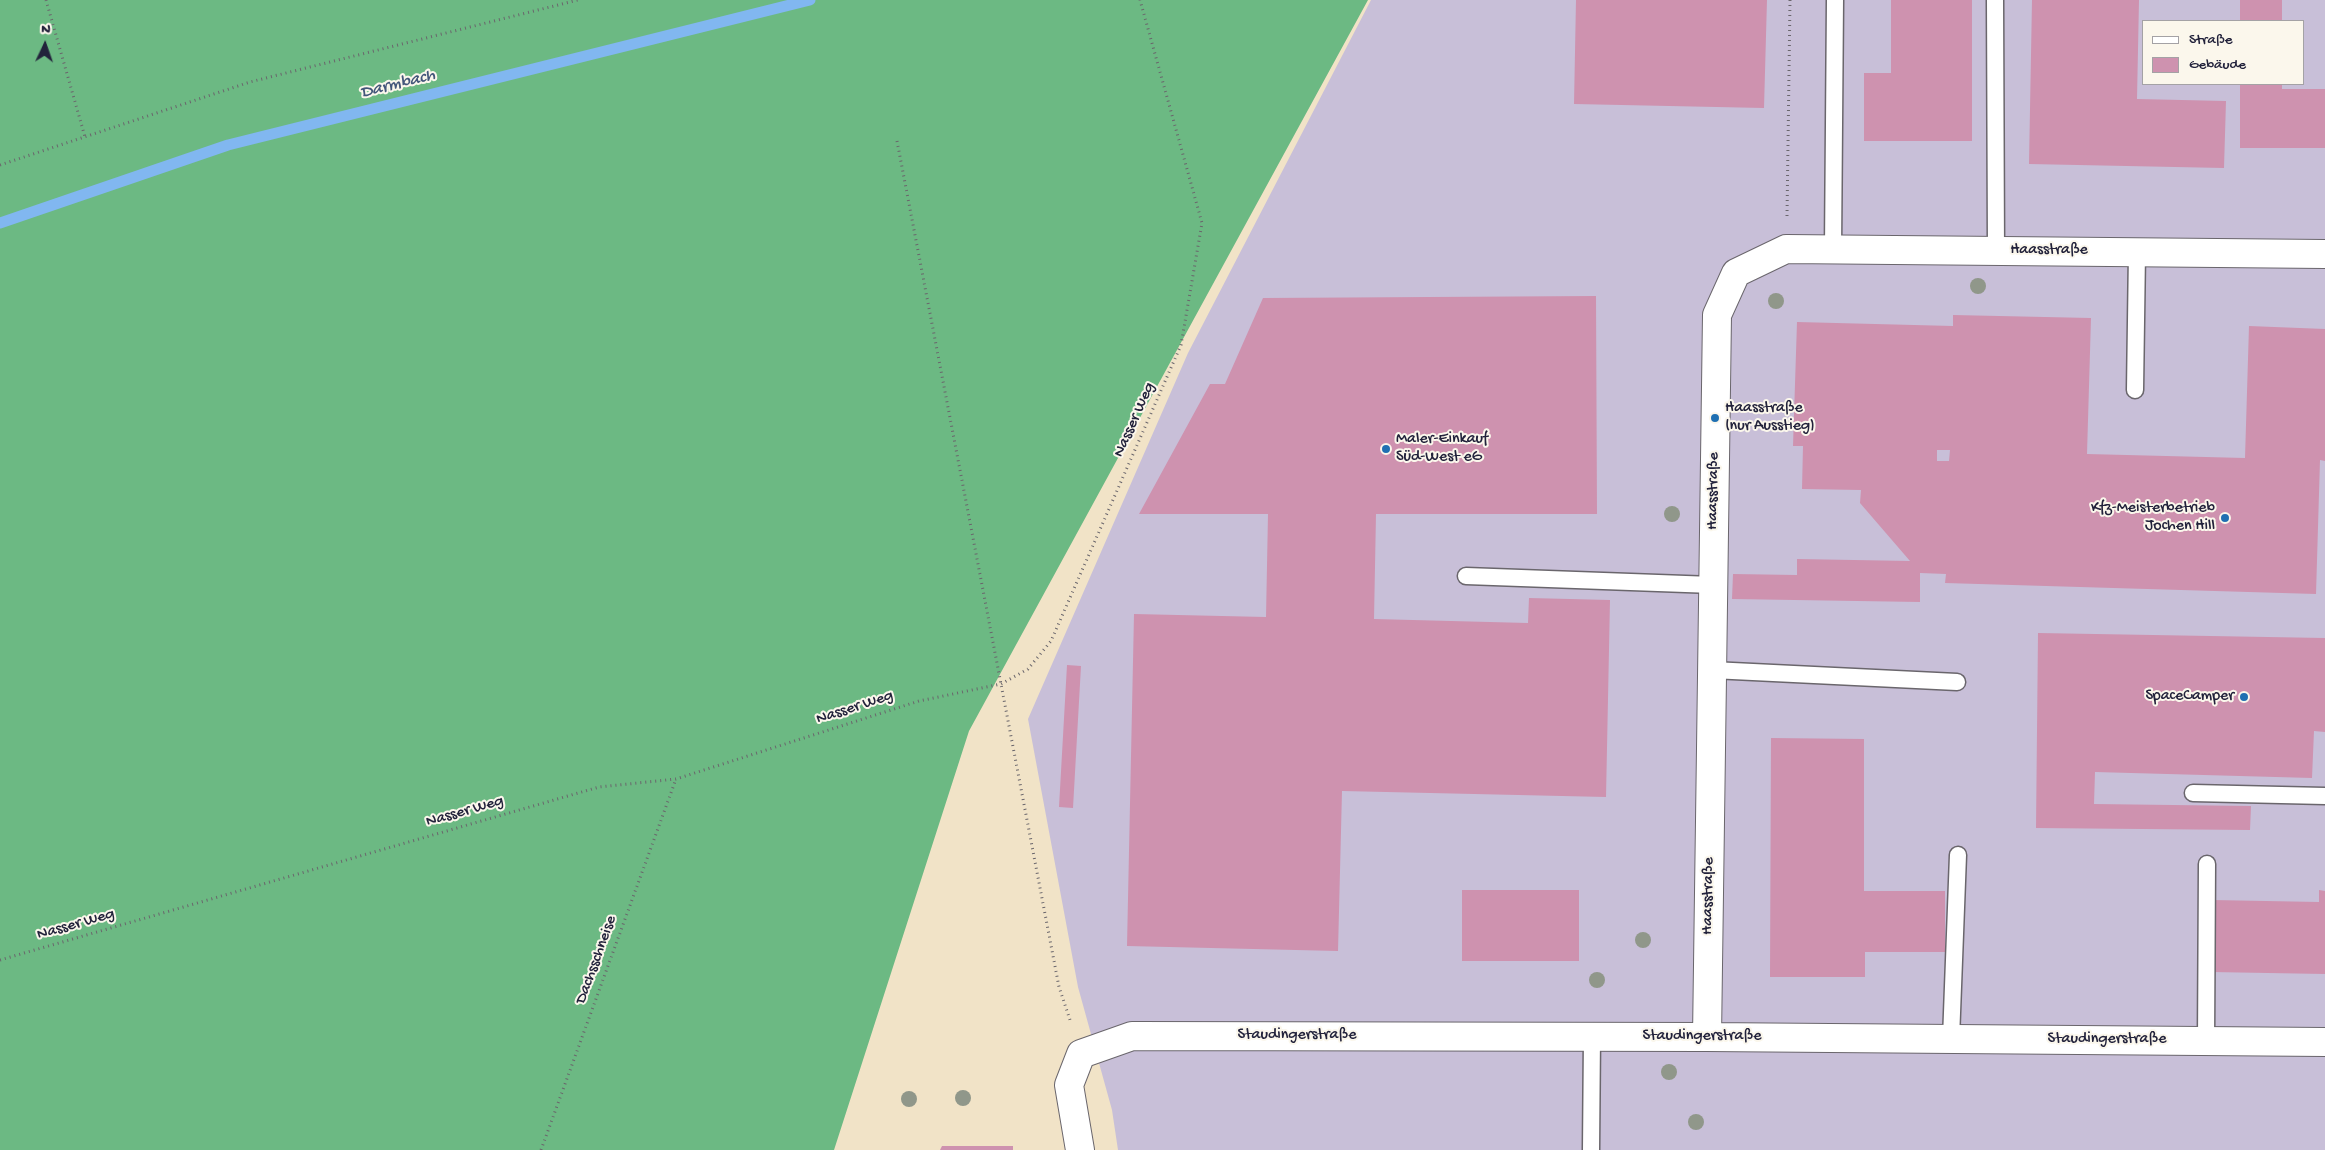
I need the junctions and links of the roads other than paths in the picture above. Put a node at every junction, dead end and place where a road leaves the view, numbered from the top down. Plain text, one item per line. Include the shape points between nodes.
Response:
1 (1836, 0) edge
2 (1995, 0) edge
3 (1833, 249) junction
4 (1996, 251) junction
5 (2137, 252) junction
6 (2325, 254) edge
7 (2135, 390) dead end
8 (1466, 576) dead end
9 (1713, 585) junction
10 (1712, 670) junction
11 (1957, 682) dead end
12 (2193, 793) dead end
13 (2325, 796) edge
14 (1958, 855) dead end
15 (2207, 864) dead end
16 (1592, 1036) junction
17 (1707, 1037) junction
18 (1951, 1039) junction
19 (2206, 1041) junction
20 (2325, 1042) edge
21 (1080, 1150) edge
22 (1591, 1150) edge

1 - 3 lane
2 - 4 lane
3 - 4 street, Haasstraße
3 - 9 street, Haasstraße via 1786,249 1736,273 1718,314
4 - 5 street, Haasstraße
5 - 6 street, Haasstraße
5 - 7 lane
8 - 9 lane
9 - 10 street, Haasstraße
10 - 11 lane
10 - 17 street, Haasstraße
12 - 13 lane
14 - 18 lane
15 - 19 lane
16 - 17 street, Staudingerstraße
16 - 21 street, Staudingerstraße via 1132,1036 1081,1054 1069,1084
16 - 22 lane
17 - 18 street, Staudingerstraße
18 - 19 street, Staudingerstraße
19 - 20 street, Staudingerstraße

